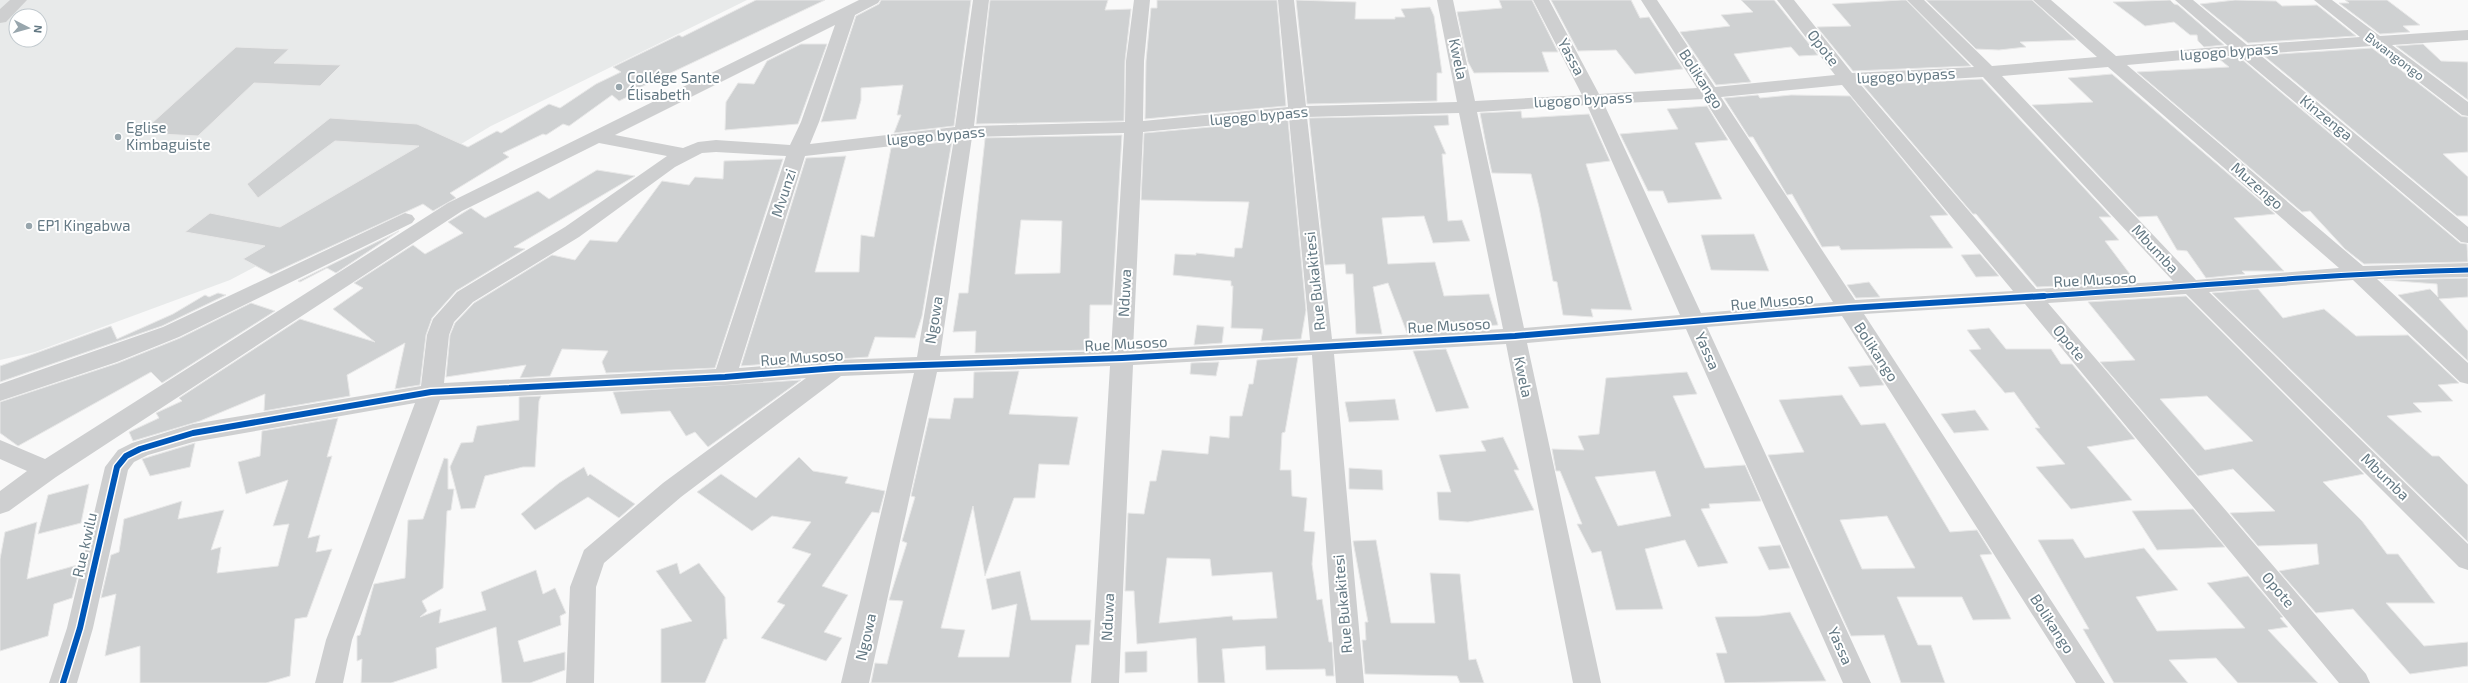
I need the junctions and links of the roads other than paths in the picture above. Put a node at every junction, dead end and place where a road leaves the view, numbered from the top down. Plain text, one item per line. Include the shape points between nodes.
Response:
1 (20, 0) edge
2 (872, 0) edge
3 (982, 0) edge
4 (1142, 0) edge
5 (1286, 0) edge
6 (1445, 0) edge
7 (1541, 0) edge
8 (1649, 0) edge
9 (1785, 0) edge
10 (1915, 0) edge
11 (2041, 0) edge
12 (2183, 0) edge
13 (2322, 0) edge
14 (848, 12) junction
15 (0, 18) edge
16 (2468, 34) edge
17 (2377, 43) junction
18 (2243, 50) junction
19 (2112, 61) junction
20 (1988, 72) junction
21 (1847, 79) junction
22 (1710, 93) junction
23 (1593, 99) junction
24 (1467, 106) junction
25 (2468, 111) edge
26 (1298, 112) junction
27 (1134, 127) junction
28 (964, 132) junction
29 (596, 137) junction
30 (691, 151) junction
31 (797, 151) junction
32 (405, 219) dead end
33 (2468, 237) edge
34 (2468, 270) edge
35 (2358, 273) junction
36 (2191, 287) junction
37 (2030, 296) junction
38 (1848, 308) junction
39 (1694, 322) junction
40 (1515, 336) junction
41 (1322, 346) junction
42 (1122, 358) junction
43 (927, 366) junction
44 (836, 368) junction
45 (2468, 376) edge
46 (725, 377) junction
47 (0, 392) edge
48 (431, 392) junction
49 (0, 449) edge
50 (47, 470) junction
51 (0, 504) edge
52 (2468, 560) edge
53 (63, 683) edge
54 (329, 683) edge
55 (580, 683) edge
56 (855, 683) edge
57 (1105, 683) edge
58 (1350, 683) edge
59 (1587, 683) edge
60 (1857, 683) edge
61 (2091, 683) edge
62 (2356, 683) edge

1 - 15 street
2 - 14 street
3 - 28 street, Ngowa
4 - 27 street, Nduwa via 1135,61
5 - 26 street, Rue Bukakitesi
6 - 24 street, Kwela
7 - 23 street, Yassa
8 - 22 street, Bolikango
9 - 21 street, Opote
10 - 20 street, Mbumba
11 - 19 street, Muzengo
12 - 18 street, Kinzenga
13 - 17 street, Bwangongo
14 - 29 street
14 - 31 street, Mvunzi via 810,122
16 - 17 street, lugogo bypass
17 - 18 street, lugogo bypass
17 - 25 street, Bwangongo
18 - 19 street, lugogo bypass
18 - 33 street, Kinzenga
19 - 20 street, lugogo bypass
19 - 35 street, Muzengo
20 - 21 street, lugogo bypass
20 - 36 street, Mbumba
21 - 22 street, lugogo bypass
21 - 37 street, Opote
22 - 23 street, lugogo bypass
22 - 38 street, Bolikango
23 - 24 street, lugogo bypass
23 - 39 street, Yassa
24 - 26 street, lugogo bypass
24 - 40 street, Kwela
26 - 27 street, lugogo bypass
26 - 41 street, Rue Bukakitesi
27 - 28 street, lugogo bypass
27 - 42 street, Nduwa
28 - 31 street, lugogo bypass
28 - 43 street, Ngowa
29 - 30 street
29 - 50 street via 455,207
30 - 31 street, lugogo bypass via 716,146
30 - 48 street via 572,232 465,297 444,319 438,335
31 - 46 street, Mvunzi
32 - 47 street via 171,332 109,356
34 - 35 street, Rue Musoso
35 - 36 street, Rue Musoso
35 - 45 street, Muzengo
36 - 37 street, Rue Musoso
36 - 52 street, Mbumba
37 - 38 street, Rue Musoso
37 - 62 street, Opote
38 - 39 street, Rue Musoso
38 - 61 street, Bolikango
39 - 40 street, Rue Musoso
39 - 60 street, Yassa
40 - 41 street, Rue Musoso
40 - 59 street, Kwela
41 - 42 street, Rue Musoso
41 - 58 street, Rue Bukakitesi
42 - 43 street, Rue Musoso
42 - 57 street, Nduwa
43 - 44 street, Rue Musoso
43 - 56 street, Ngowa
44 - 46 street, Rue Musoso
44 - 55 street via 672,490 593,557 583,587
46 - 48 street, Rue Musoso
48 - 53 street, Rue kwilu via 193,433 126,456 116,467 80,628
48 - 54 street via 339,640
49 - 50 street
50 - 51 street

